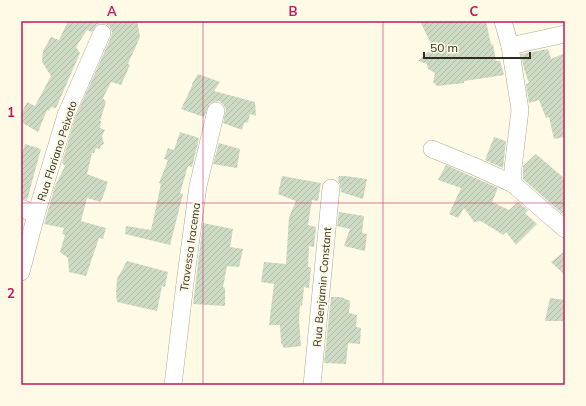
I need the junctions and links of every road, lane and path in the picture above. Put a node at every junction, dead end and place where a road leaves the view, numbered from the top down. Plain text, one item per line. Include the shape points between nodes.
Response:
1 (503, 21) edge
2 (102, 33) dead end
3 (565, 34) edge
4 (510, 46) junction
5 (216, 111) dead end
6 (432, 149) dead end
7 (513, 184) junction
8 (331, 188) dead end
9 (29, 211) edge
10 (565, 229) edge
11 (21, 272) edge
12 (173, 385) edge
13 (312, 385) edge

1 - 4 street
2 - 9 street, Rua Floriano Peixoto via 66,115
3 - 4 street
4 - 7 street via 520,110
5 - 12 street, Travessa Iracema via 198,186
6 - 7 street
7 - 10 street
8 - 13 street, Rua Benjamin Constant
9 - 11 street, Rua Floriano Peixoto

